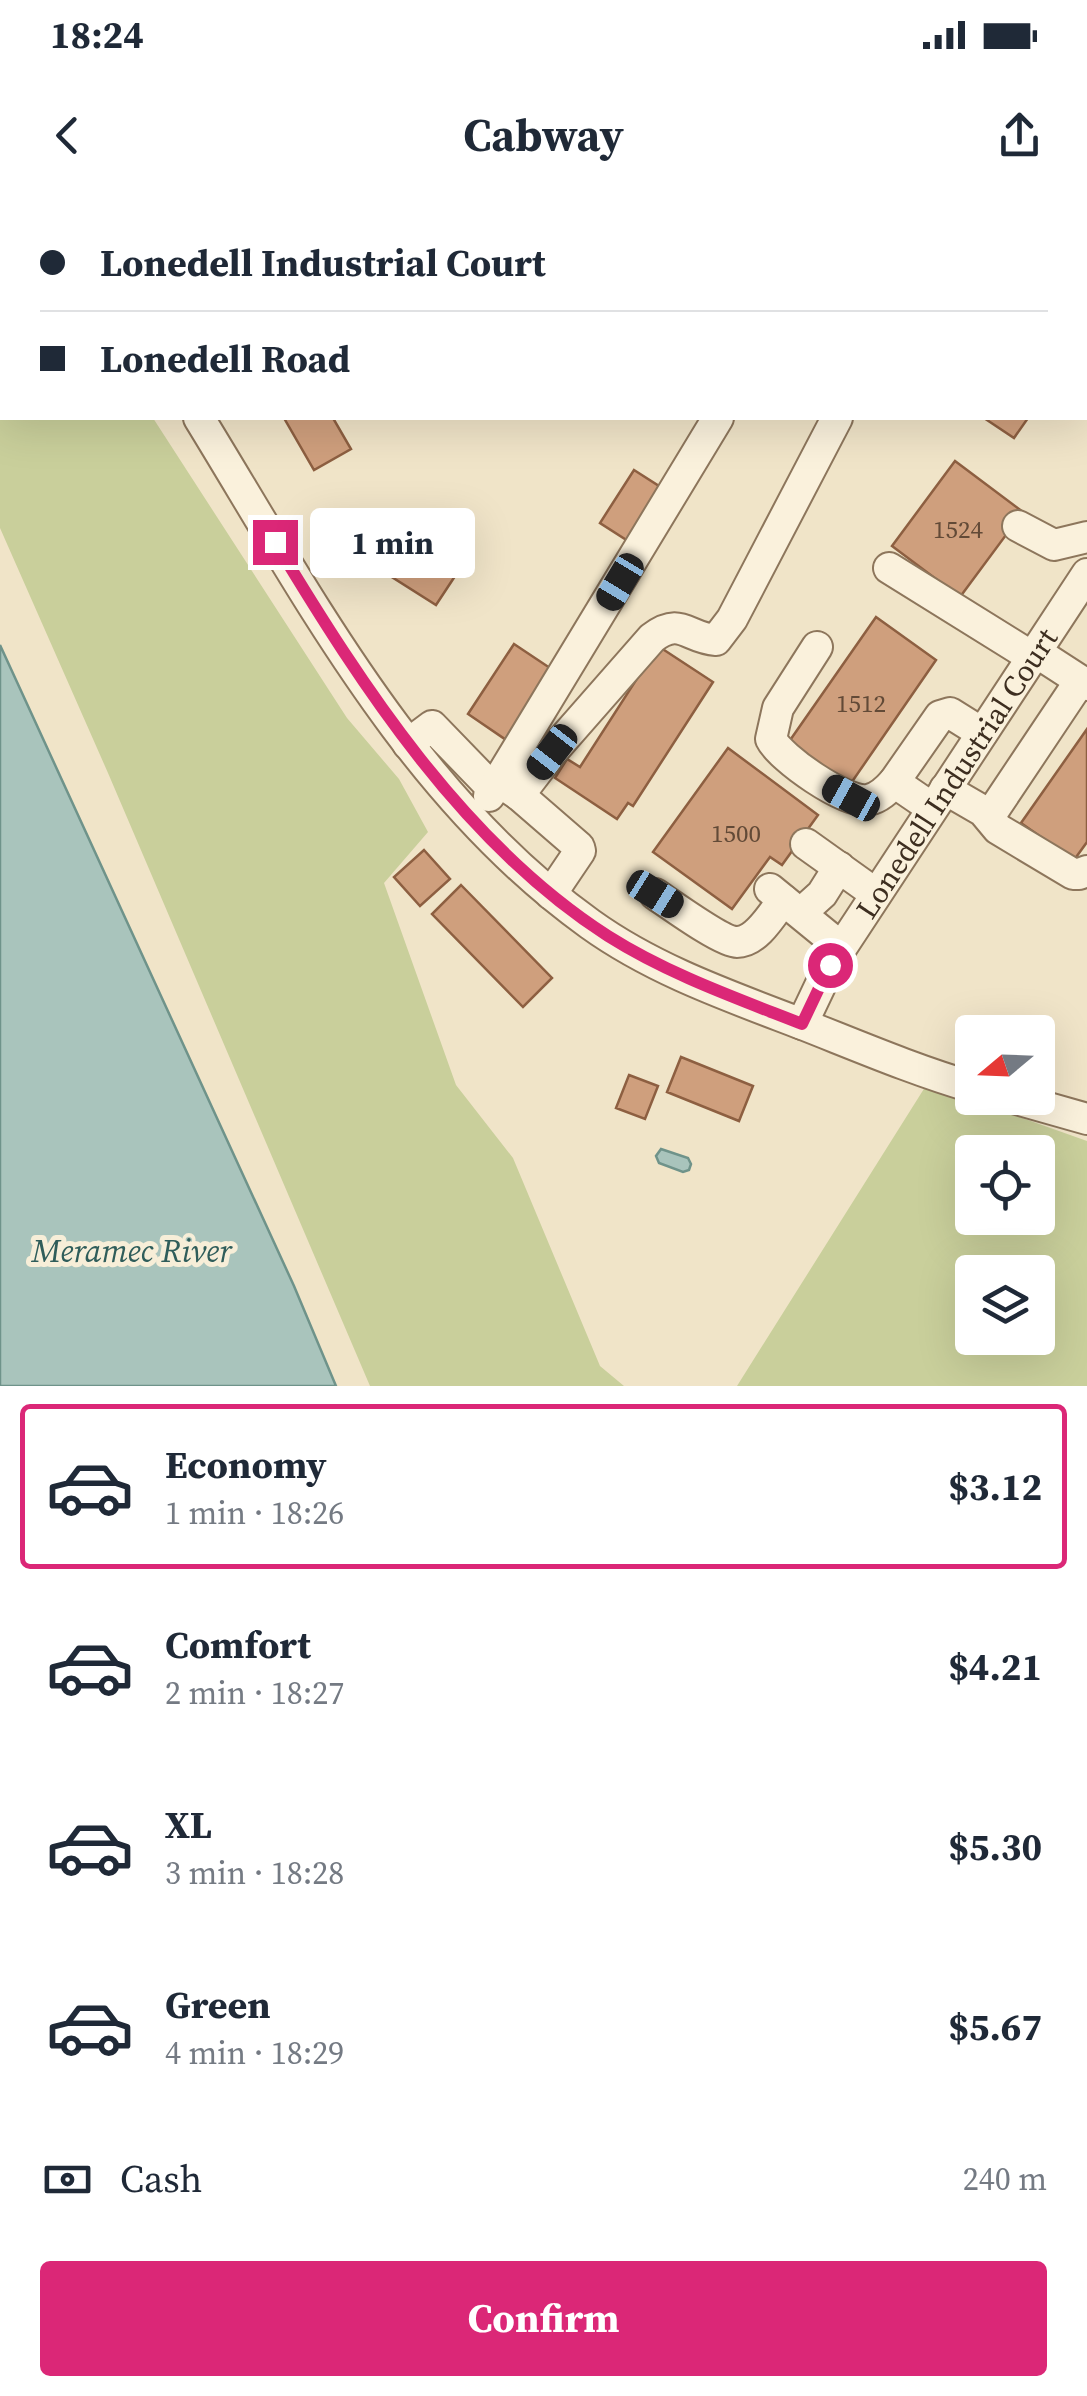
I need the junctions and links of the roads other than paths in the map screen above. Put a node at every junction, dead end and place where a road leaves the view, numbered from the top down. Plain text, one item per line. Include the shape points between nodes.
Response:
1 (200, 420) edge
2 (717, 420) edge
3 (836, 420) edge
4 (1018, 526) dead end
5 (1087, 538) edge
6 (889, 568) dead end
7 (1087, 574) edge
8 (817, 647) dead end
9 (1034, 654) junction
10 (1084, 683) edge
11 (982, 733) junction
12 (408, 744) junction
13 (894, 782) junction
14 (504, 789) junction
15 (939, 798) junction
16 (989, 817) junction
17 (473, 819) junction
18 (806, 844) dead end
19 (839, 868) junction
20 (1087, 871) edge
21 (551, 894) junction
22 (655, 894) dead end
23 (876, 894) junction
24 (784, 900) junction
25 (841, 947) junction
26 (802, 1024) junction
27 (955, 1081) edge
28 (1055, 1110) edge
29 (1087, 1119) edge

1 - 12 street
2 - 14 street
3 - 14 street via 716,640 665,628 552,752
4 - 5 street via 1054,546
6 - 9 street
7 - 9 street, Lonedell Industrial Court
8 - 13 street via 778,708 772,743 851,798 868,800
9 - 10 street
9 - 11 street, Lonedell Industrial Court
10 - 16 street
11 - 13 street via 950,713 940,716
11 - 15 street, Lonedell Industrial Court
12 - 14 street via 432,726
12 - 17 street
13 - 15 street
14 - 17 street
14 - 21 street via 580,847
15 - 16 street
15 - 23 street, Lonedell Industrial Court
16 - 20 street via 1073,874
17 - 21 street
18 - 19 street
19 - 23 street
19 - 24 street via 822,894
21 - 26 street via 642,957
22 - 24 street via 738,942 762,928
23 - 25 street, Lonedell Industrial Court
24 - 25 street
25 - 26 street, Lonedell Industrial Court
26 - 27 street
28 - 29 street

